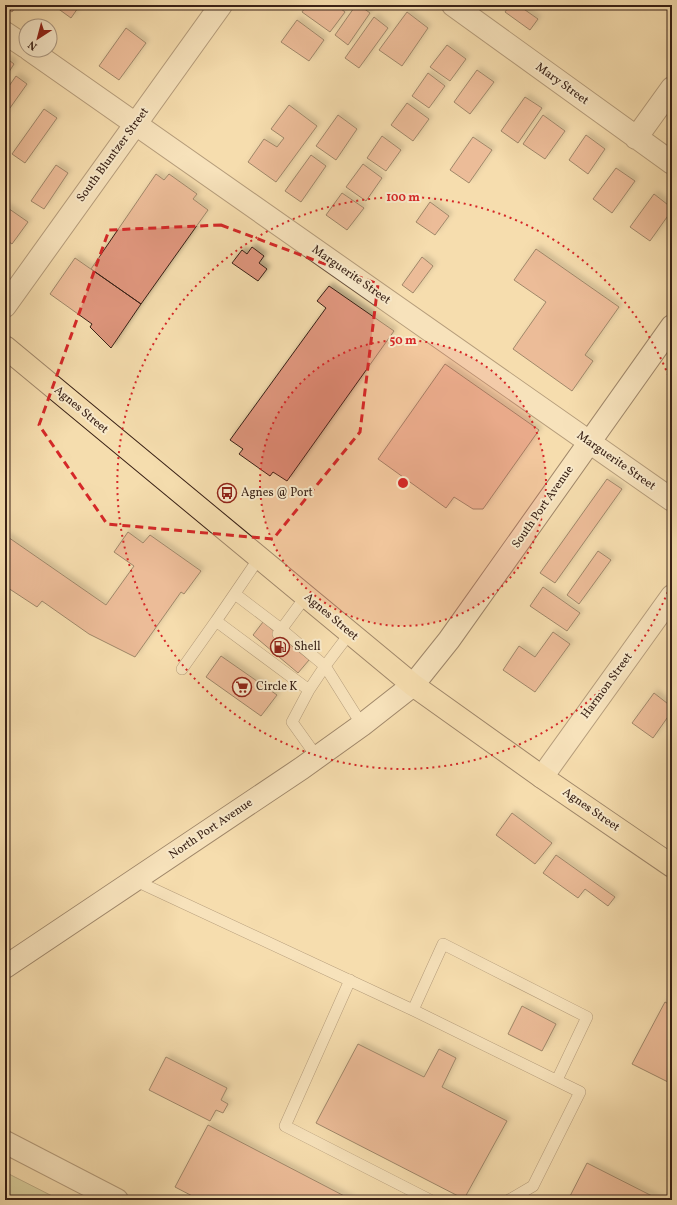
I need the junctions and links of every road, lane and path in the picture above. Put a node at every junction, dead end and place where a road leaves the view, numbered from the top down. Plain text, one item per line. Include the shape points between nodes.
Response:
1 (221, 5) edge
2 (453, 5) edge
3 (5, 33) edge
4 (18, 42) edge
5 (41, 58) edge
6 (672, 88) edge
7 (135, 124) junction
8 (636, 138) junction
9 (672, 163) edge
10 (5, 306) edge
11 (672, 326) edge
12 (5, 347) edge
13 (589, 442) junction
14 (672, 500) edge
15 (259, 558) junction
16 (234, 594) junction
17 (306, 596) junction
18 (672, 596) edge
19 (216, 621) junction
20 (279, 631) junction
21 (350, 633) junction
22 (325, 666) junction
23 (182, 669) dead end
24 (413, 685) junction
25 (309, 690) junction
26 (362, 725) junction
27 (317, 757) junction
28 (542, 777) junction
29 (672, 866) edge
30 (134, 880) junction
31 (5, 967) edge
32 (350, 980) junction
33 (413, 1010) junction
34 (557, 1080) junction
35 (5, 1142) edge
36 (117, 1200) edge
37 (430, 1200) edge
38 (510, 1200) edge

1 - 7 street, South Bluntzer Street
2 - 8 street, Mary Street
3 - 4 street
5 - 7 street, Marguerite Street
6 - 8 street
7 - 10 street, South Bluntzer Street
7 - 13 street, Marguerite Street
8 - 9 street, Mary Street
11 - 13 street, South Port Avenue
12 - 15 main road, Agnes Street
13 - 14 street, Marguerite Street
13 - 24 street, South Port Avenue via 453,634
15 - 16 lane
15 - 17 main road, Agnes Street
16 - 19 lane
16 - 20 lane
17 - 20 lane
17 - 21 main road, Agnes Street
18 - 28 street, Harmon Street
19 - 23 lane
19 - 25 lane via 265,651
20 - 22 lane
21 - 22 lane
21 - 24 main road, Agnes Street
22 - 25 lane
22 - 26 lane
24 - 26 street, North Port Avenue
24 - 28 main road, Agnes Street
25 - 27 lane via 292,722
26 - 27 street, North Port Avenue
27 - 30 street, North Port Avenue
28 - 29 main road, Agnes Street
30 - 31 street, North Port Avenue
30 - 32 lane
32 - 33 lane
32 - 37 lane via 285,1126
33 - 34 lane
33 - 34 lane via 443,944 587,1017
34 - 38 lane via 580,1092 533,1186
35 - 36 street

